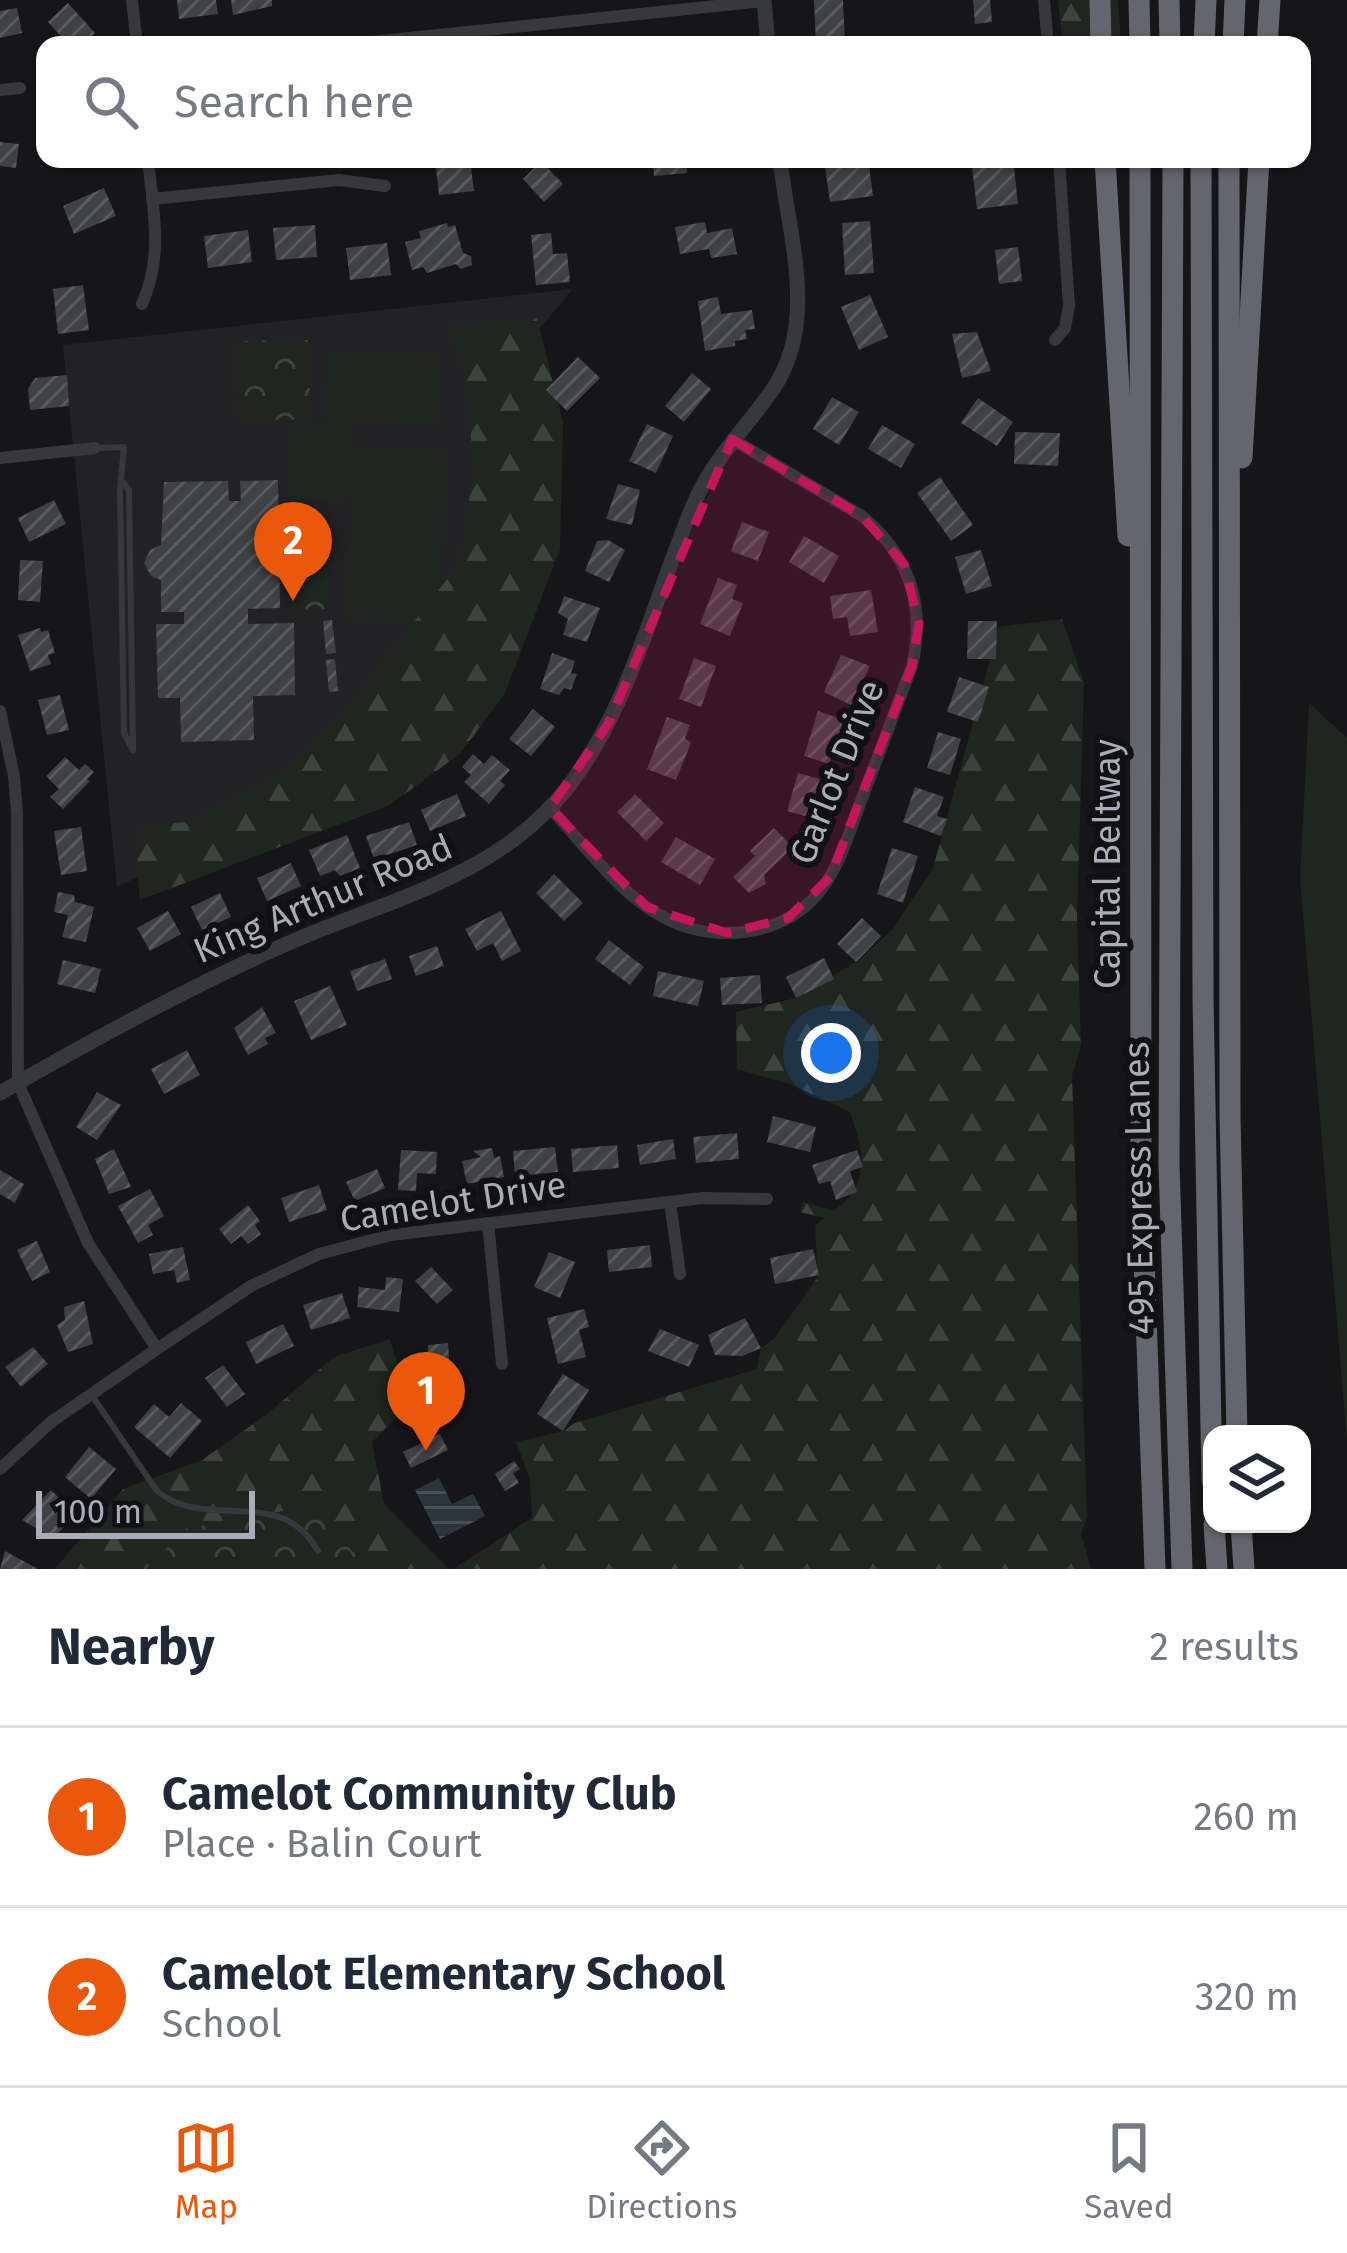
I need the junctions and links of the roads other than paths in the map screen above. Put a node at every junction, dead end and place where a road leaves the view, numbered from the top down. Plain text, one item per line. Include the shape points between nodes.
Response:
1 (132, 0) edge
2 (1044, 0) edge
3 (1100, 0) edge
4 (1139, 0) edge
5 (1169, 0) edge
6 (1206, 0) edge
7 (1235, 0) edge
8 (1270, 0) edge
9 (764, 1) edge
10 (136, 36) edge
11 (428, 36) edge
12 (768, 36) edge
13 (1047, 36) edge
14 (1101, 36) edge
15 (1140, 36) edge
16 (1170, 36) edge
17 (1204, 36) edge
18 (1233, 36) edge
19 (1268, 36) edge
20 (20, 88) dead end
21 (0, 90) edge
22 (149, 168) edge
23 (781, 168) edge
24 (1060, 168) edge
25 (1105, 168) edge
26 (1140, 168) edge
27 (1173, 168) edge
28 (1201, 168) edge
29 (1229, 168) edge
30 (1259, 168) edge
31 (385, 186) dead end
32 (152, 199) junction
33 (142, 304) dead end
34 (1055, 340) dead end
35 (732, 439) junction
36 (95, 448) joint
37 (0, 458) edge
38 (124, 483) junction
39 (1230, 596) junction
40 (1141, 687) junction
41 (0, 711) edge
42 (550, 808) junction
43 (0, 903) edge
44 (17, 903) junction
45 (19, 1082) junction
46 (0, 1093) edge
47 (767, 1199) dead end
48 (670, 1202) junction
49 (488, 1223) junction
50 (680, 1274) dead end
51 (157, 1349) junction
52 (502, 1364) dead end
53 (91, 1394) junction
54 (1211, 1425) edge
55 (1237, 1425) edge
56 (0, 1469) edge
57 (1215, 1533) edge
58 (1242, 1533) edge
59 (318, 1551) dead end
60 (1155, 1569) edge
61 (1182, 1569) edge
62 (1217, 1569) edge
63 (1244, 1569) edge

1 - 10 street
2 - 13 street
3 - 14 highway
4 - 15 highway
5 - 16 highway
6 - 17 highway
7 - 18 highway
8 - 19 highway
9 - 11 street
9 - 12 street
20 - 21 street
22 - 32 street
23 - 35 street, King Arthur Road via 796,330 782,375
24 - 34 street via 1070,306
25 - 40 highway
26 - 40 highway, Capital Beltway
27 - 61 highway, 495 Express Lanes via 1169,1164
28 - 54 highway, 495 Express Lanes
29 - 39 highway
30 - 39 highway
31 - 32 street via 339,180
32 - 33 street via 157,254
35 - 42 street, King Arthur Road via 698,494 608,724
35 - 42 street, Garlot Drive via 879,529 904,564 917,602 912,666 830,877 804,908 770,926 705,932 647,907
36 - 37 street
36 - 38 lane via 124,447
38 - 38 lane via 129,490 133,750 124,734
39 - 55 highway
40 - 60 highway, Capital Beltway via 1142,1262
41 - 44 street via 14,776
42 - 45 street, King Arthur Road via 472,870 235,968
43 - 44 street
44 - 45 street
45 - 46 street, King Arthur Road
45 - 51 street via 88,1243
47 - 48 street, Camelot Drive
48 - 49 street, Camelot Drive
48 - 50 street
49 - 51 street, Camelot Drive via 319,1254 251,1286
49 - 52 street
51 - 53 street, Camelot Drive
53 - 56 street, Camelot Drive
53 - 59 lane via 167,1499 286,1517
57 - 62 highway
58 - 63 highway

